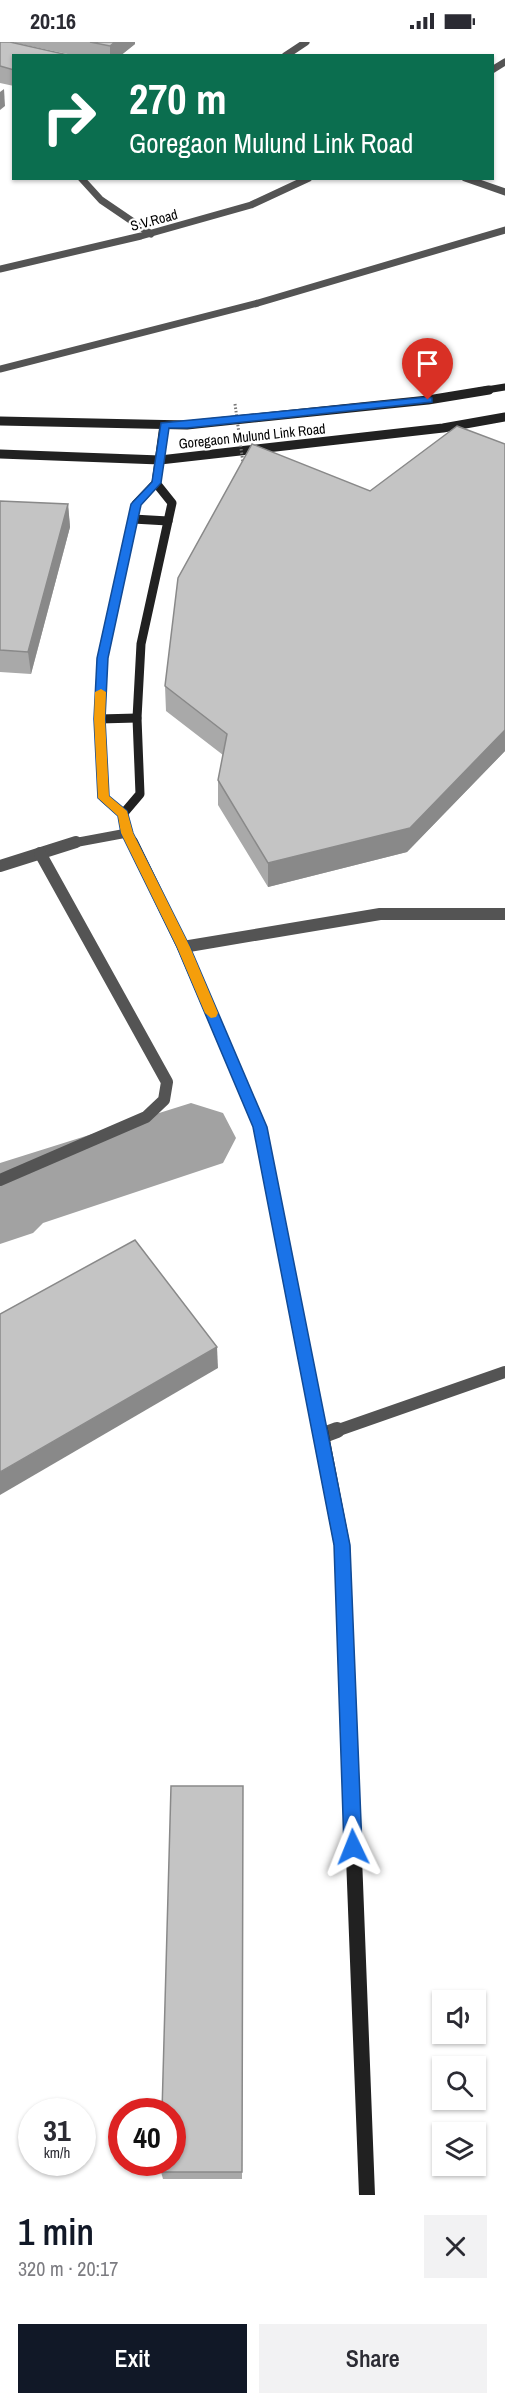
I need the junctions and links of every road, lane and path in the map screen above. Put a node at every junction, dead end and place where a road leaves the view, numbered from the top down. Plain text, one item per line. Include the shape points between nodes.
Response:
1 (306, 42) edge
2 (288, 54) edge
3 (83, 180) edge
4 (305, 180) edge
5 (471, 180) edge
6 (505, 192) edge
7 (505, 230) edge
8 (151, 234) junction
9 (0, 269) edge
10 (0, 369) edge
11 (505, 387) edge
12 (235, 404) dead end
13 (505, 417) edge
14 (0, 421) edge
15 (164, 425) junction
16 (0, 454) edge
17 (160, 460) junction
18 (245, 471) edge
19 (156, 483) junction
20 (133, 519) junction
21 (168, 521) junction
22 (137, 718) junction
23 (99, 719) junction
24 (123, 814) junction
25 (127, 833) junction
26 (40, 852) junction
27 (0, 866) edge
28 (505, 914) edge
29 (183, 947) junction
30 (0, 1180) edge
31 (505, 1372) edge
32 (321, 1436) junction
33 (367, 2195) edge

1 - 2 street
3 - 8 street via 101,200
4 - 8 street, S.V.Road via 251,205
5 - 6 street
7 - 10 street via 258,303
8 - 9 street, S.V.Road
11 - 15 street, Goregaon Mulund Link Road via 428,400
12 - 18 path, bridge
13 - 17 street, Goregaon Mulund Link Road via 443,428
14 - 15 street, Goregaon Mulund Link Road
15 - 17 street
16 - 17 street, Goregaon Mulund Link Road
17 - 19 street
19 - 20 street via 136,504
19 - 21 street via 172,503
20 - 21 street
20 - 23 street via 103,658
21 - 22 street via 141,644
22 - 23 street
22 - 24 street via 140,794
23 - 24 street via 104,798
24 - 25 street
25 - 26 street
25 - 29 street
26 - 27 street
26 - 30 street via 167,1082 164,1100 147,1117
28 - 29 street via 380,914
29 - 32 street via 260,1127
31 - 32 street
32 - 33 street via 342,1545

